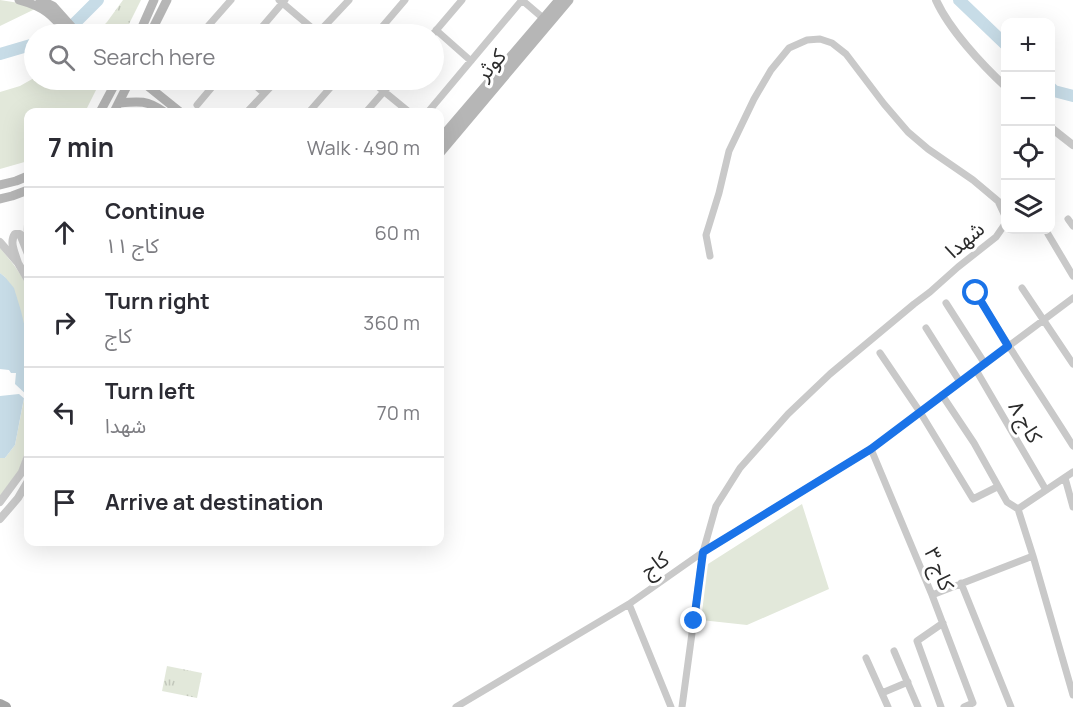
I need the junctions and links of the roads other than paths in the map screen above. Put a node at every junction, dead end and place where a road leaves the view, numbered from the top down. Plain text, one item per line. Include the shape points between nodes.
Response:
1 (20, 0) edge
2 (40, 0) edge
3 (154, 0) edge
4 (167, 0) edge
5 (231, 0) edge
6 (349, 0) edge
7 (405, 0) edge
8 (462, 0) edge
9 (522, 0) edge
10 (559, 0) edge
11 (569, 0) edge
12 (936, 0) edge
13 (282, 1) edge
14 (57, 15) junction
15 (546, 21) junction
16 (62, 24) edge
17 (67, 24) edge
18 (143, 24) edge
19 (155, 24) edge
20 (210, 24) edge
21 (264, 24) edge
22 (307, 24) edge
23 (327, 24) edge
24 (385, 24) edge
25 (441, 24) edge
26 (444, 40) edge
27 (471, 61) junction
28 (1001, 83) edge
29 (111, 90) edge
30 (125, 90) edge
31 (152, 90) edge
32 (210, 90) edge
33 (261, 90) edge
34 (267, 90) edge
35 (328, 90) edge
36 (382, 90) edge
37 (384, 92) junction
38 (264, 93) junction
39 (162, 98) junction
40 (119, 103) junction
41 (197, 105) dead end
42 (155, 106) junction
43 (102, 108) edge
44 (116, 108) edge
45 (158, 108) edge
46 (175, 108) edge
47 (251, 108) edge
48 (312, 108) edge
49 (370, 108) edge
50 (404, 108) edge
51 (431, 108) edge
52 (1055, 131) edge
53 (444, 138) edge
54 (1073, 146) edge
55 (24, 178) edge
56 (0, 185) edge
57 (24, 192) edge
58 (0, 199) edge
59 (1048, 234) dead end
60 (0, 242) edge
61 (24, 244) edge
62 (710, 256) dead end
63 (18, 263) junction
64 (24, 273) edge
65 (1073, 276) edge
66 (1022, 288) dead end
67 (976, 293) dead end
68 (1073, 298) edge
69 (946, 303) dead end
70 (1044, 320) junction
71 (926, 328) dead end
72 (1008, 346) junction
73 (880, 353) dead end
74 (985, 364) junction
75 (1073, 364) edge
76 (976, 370) junction
77 (960, 382) junction
78 (942, 395) junction
79 (920, 412) junction
80 (1073, 446) edge
81 (871, 449) junction
82 (24, 467) edge
83 (1073, 472) edge
84 (1065, 478) junction
85 (998, 487) junction
86 (24, 488) edge
87 (1046, 490) junction
88 (0, 502) edge
89 (1073, 507) edge
90 (1018, 509) junction
91 (0, 519) edge
92 (703, 552) junction
93 (1034, 556) junction
94 (961, 584) junction
95 (932, 596) junction
96 (629, 604) junction
97 (944, 623) junction
98 (894, 651) dead end
99 (866, 658) dead end
100 (908, 682) junction
101 (882, 693) junction
102 (1073, 695) edge
103 (0, 704) edge
104 (6, 707) edge
105 (456, 707) edge
106 (671, 707) edge
107 (682, 707) edge
108 (888, 707) edge
109 (918, 707) edge
110 (941, 707) edge
111 (964, 707) edge
112 (1011, 707) edge

1 - 14 main road
2 - 14 main road via 53,6
3 - 18 main road
4 - 19 main road
5 - 20 street
6 - 23 street
7 - 24 street
8 - 25 street
9 - 15 street
9 - 27 street
10 - 15 main road, کوثر
11 - 15 main road, کوثر
12 - 28 street via 974,54
13 - 21 street
13 - 22 street
14 - 16 main road
14 - 17 main road
15 - 53 main road, کوثر
26 - 27 street
27 - 51 street
29 - 43 main road
30 - 40 main road
31 - 39 main road
32 - 41 street
33 - 38 street
34 - 38 street
35 - 48 street
36 - 37 street
37 - 49 street
37 - 50 street
38 - 47 street
39 - 42 main road via 156,99
39 - 46 main road
40 - 42 main road via 140,101
40 - 44 main road
42 - 45 main road
52 - 54 street
55 - 56 main road
57 - 58 main road
59 - 65 street
60 - 63 street
61 - 63 street via 20,234 12,238
62 - 92 street, شهدا via 706,235 729,151 771,70 789,48 807,40 832,43 846,54 908,132 998,201 1005,216 1005,225 996,237 830,374 788,414 740,468 716,506
63 - 64 street
66 - 70 street
67 - 72 street
68 - 70 street, کاج
69 - 74 street
70 - 72 street, کاج
70 - 75 street
71 - 77 street
72 - 74 street, کاج
72 - 80 street
73 - 79 street
74 - 76 street, کاج
76 - 77 street, کاج
76 - 87 street, کاج ۸
77 - 78 street, کاج
78 - 79 street, کاج
78 - 85 street
79 - 81 street, کاج
79 - 85 street via 973,499
81 - 92 street, کاج
81 - 95 street, کاج ۳
82 - 88 street
83 - 84 street
84 - 87 street
84 - 89 street
85 - 90 street via 1007,502
86 - 91 street
87 - 90 street
90 - 93 street
92 - 96 street, کاج
92 - 107 street, شهدا
93 - 94 street
93 - 102 street
94 - 95 street
94 - 112 street
95 - 97 street, کاج ۳
96 - 105 street, کاج
96 - 106 street
97 - 110 street via 917,640
97 - 111 street, کاج ۳ via 973,703
98 - 100 street
99 - 101 street
100 - 101 street
100 - 109 street
101 - 108 street
103 - 104 main road

